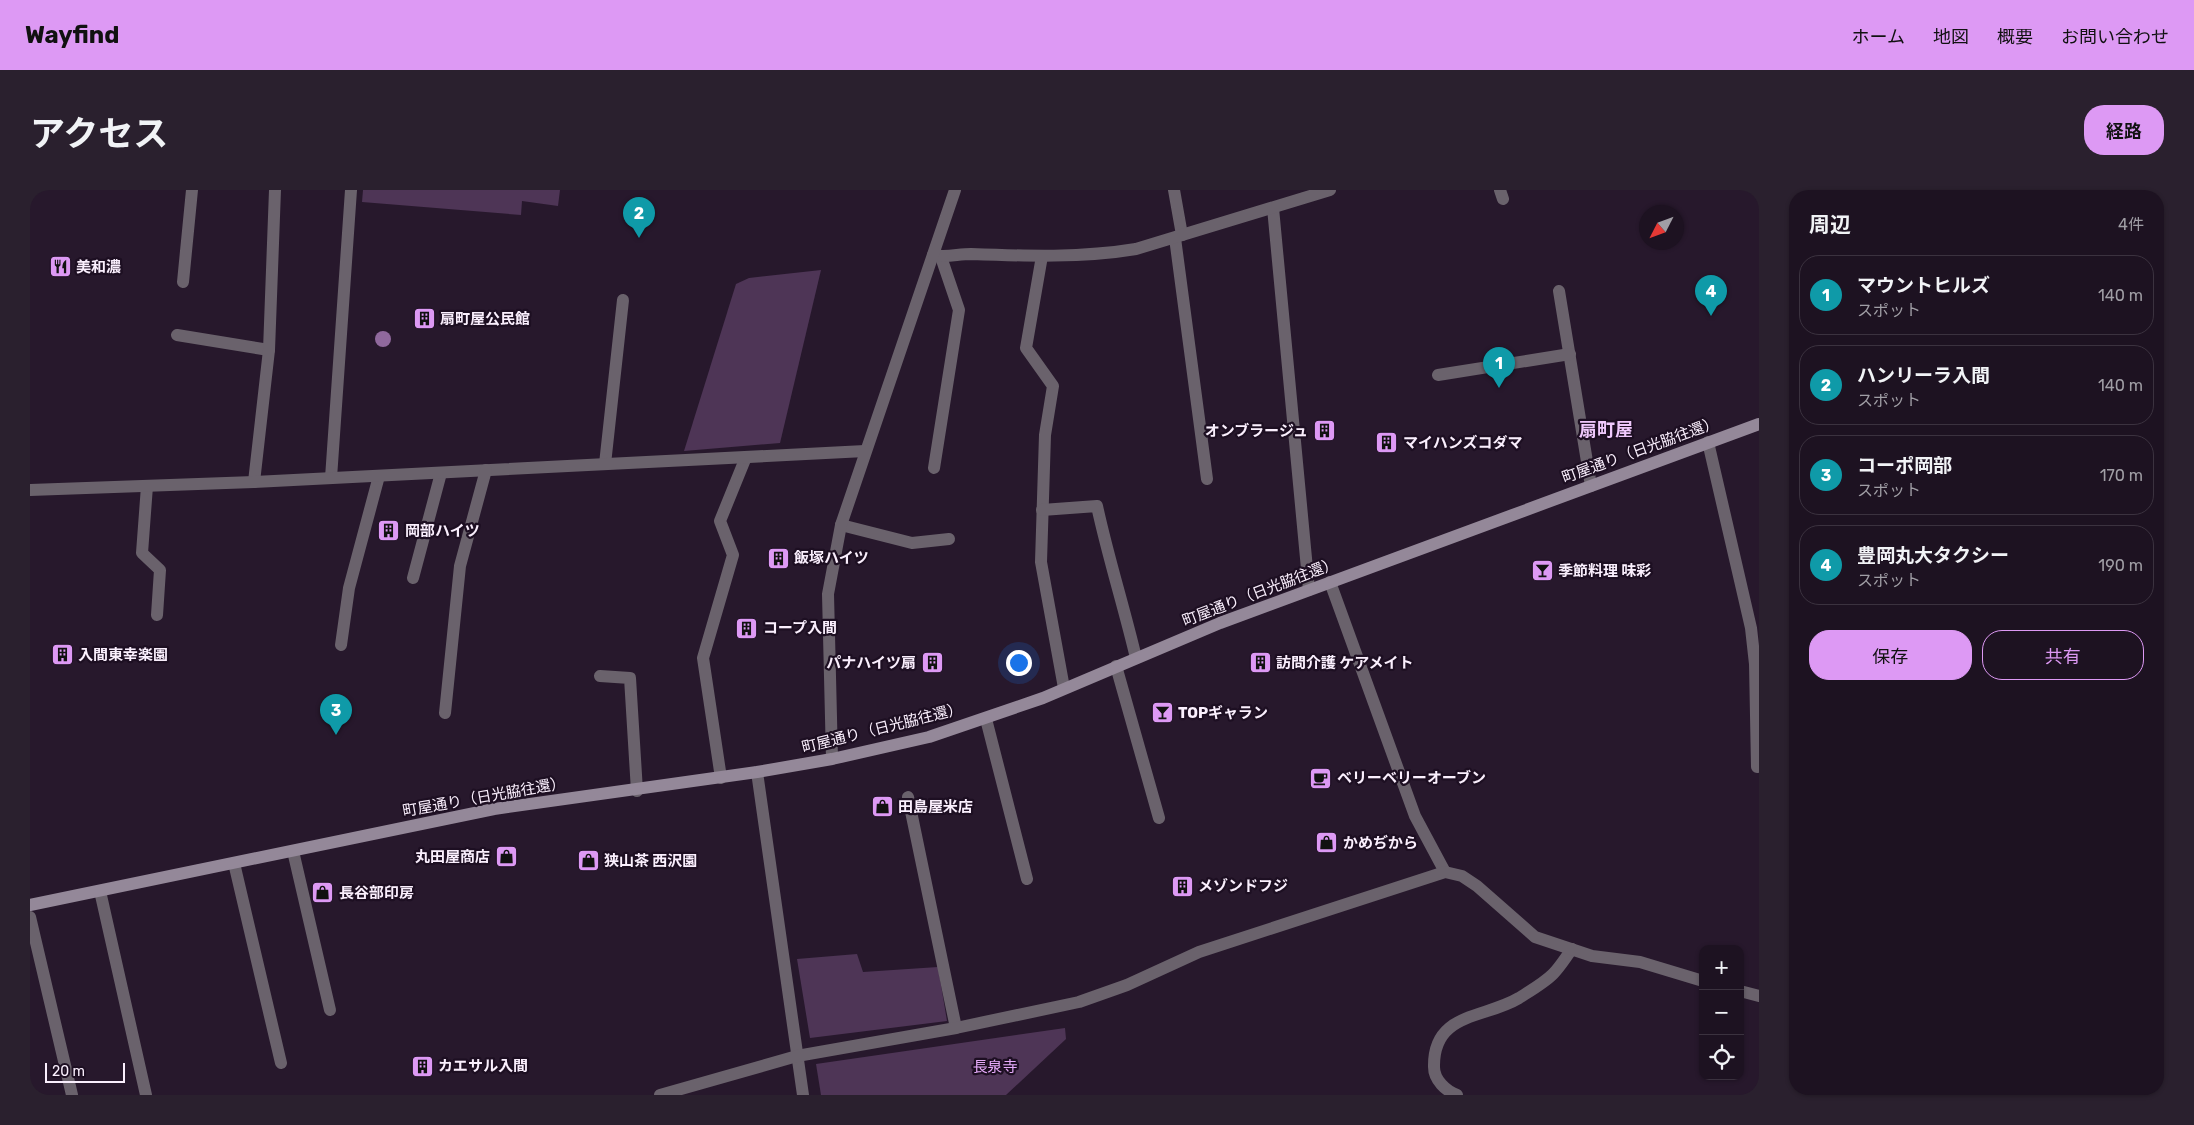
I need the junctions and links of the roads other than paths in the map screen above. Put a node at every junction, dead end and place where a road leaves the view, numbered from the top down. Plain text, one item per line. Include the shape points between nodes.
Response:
1 (192, 190) edge
2 (275, 190) edge
3 (351, 190) edge
4 (955, 190) edge
5 (1174, 190) edge
6 (1330, 190) edge
7 (1303, 194) edge
8 (1273, 208) junction
9 (1179, 236) junction
10 (937, 256) junction
11 (1042, 256) junction
12 (183, 282) dead end
13 (1559, 291) dead end
14 (623, 300) dead end
15 (177, 335) dead end
16 (269, 350) junction
17 (1570, 354) junction
18 (1438, 375) dead end
19 (1759, 424) edge
20 (1708, 442) junction
21 (865, 451) junction
22 (746, 457) junction
23 (605, 464) junction
24 (934, 468) dead end
25 (486, 470) junction
26 (441, 472) junction
27 (379, 476) junction
28 (331, 478) junction
29 (1207, 479) dead end
30 (254, 482) junction
31 (147, 486) junction
32 (1591, 486) junction
33 (30, 490) edge
34 (1042, 510) junction
35 (841, 525) junction
36 (949, 539) dead end
37 (413, 578) dead end
38 (1330, 582) junction
39 (1309, 590) junction
40 (157, 615) dead end
41 (341, 645) dead end
42 (1136, 658) junction
43 (1116, 666) junction
44 (600, 676) dead end
45 (1064, 688) junction
46 (446, 714) dead end
47 (986, 719) junction
48 (832, 759) junction
49 (1757, 766) dead end
50 (757, 772) junction
51 (721, 778) junction
52 (638, 791) junction
53 (908, 797) dead end
54 (1159, 818) dead end
55 (293, 851) junction
56 (234, 863) junction
57 (1445, 872) junction
58 (1027, 879) dead end
59 (100, 891) junction
60 (30, 905) edge
61 (30, 917) edge
62 (1572, 949) junction
63 (1699, 980) edge
64 (1744, 992) edge
65 (1759, 996) edge
66 (330, 1010) dead end
67 (956, 1028) junction
68 (797, 1056) junction
69 (281, 1062) dead end
70 (72, 1095) edge
71 (146, 1095) edge
72 (660, 1095) edge
73 (804, 1095) edge
74 (1457, 1095) edge

1 - 12 street
2 - 16 street
3 - 28 street
4 - 10 street
5 - 9 street
6 - 7 street
7 - 8 street
8 - 9 street
8 - 39 street
9 - 11 street via 1136,249
9 - 29 street
10 - 11 street
10 - 21 street
10 - 24 street via 959,310
11 - 34 street via 1026,348 1053,386 1045,436
13 - 17 street
14 - 23 street
15 - 16 street
16 - 30 street
17 - 18 street
17 - 32 street
19 - 20 street, 町屋通り（日光脇往還）
20 - 32 street, 町屋通り（日光脇往還）
20 - 49 street via 1751,628
21 - 22 street
21 - 35 street
22 - 23 street
22 - 51 street via 720,521 733,556 703,658
23 - 25 street
25 - 26 street
25 - 46 street via 460,566
26 - 27 street
26 - 37 street
27 - 28 street
27 - 41 street via 349,588
28 - 30 street
30 - 31 street
31 - 33 street
31 - 40 street via 142,552 160,570
32 - 38 street, 町屋通り（日光脇往還）
34 - 42 street via 1097,506
34 - 45 street via 1041,562
35 - 36 street via 912,543
35 - 48 street via 828,594
38 - 39 street, 町屋通り（日光脇往還）
38 - 57 street via 1415,816
39 - 42 street, 町屋通り（日光脇往還）
42 - 43 street, 町屋通り（日光脇往還）
43 - 45 street, 町屋通り（日光脇往還）
43 - 54 street
44 - 52 street via 630,678
45 - 47 street, 町屋通り（日光脇往還）
47 - 48 street, 町屋通り（日光脇往還） via 928,737
47 - 58 street
48 - 50 street, 町屋通り（日光脇往還）
50 - 51 street, 町屋通り（日光脇往還）
50 - 68 street
51 - 52 street, 町屋通り（日光脇往還）
52 - 55 street, 町屋通り（日光脇往還） via 503,808
53 - 67 street
55 - 56 street, 町屋通り（日光脇往還）
55 - 66 street
56 - 59 street, 町屋通り（日光脇往還）
56 - 69 street
57 - 62 street via 1462,876 1477,886 1535,937
57 - 67 street via 1199,952 1103,995
59 - 60 street, 町屋通り（日光脇往還）
59 - 71 street
61 - 70 street
62 - 63 street via 1592,956 1640,962
62 - 74 street via 1553,974 1517,1000 1459,1021 1439,1039 1434,1071 1447,1091
64 - 65 street
67 - 68 street
68 - 72 street
68 - 73 street

